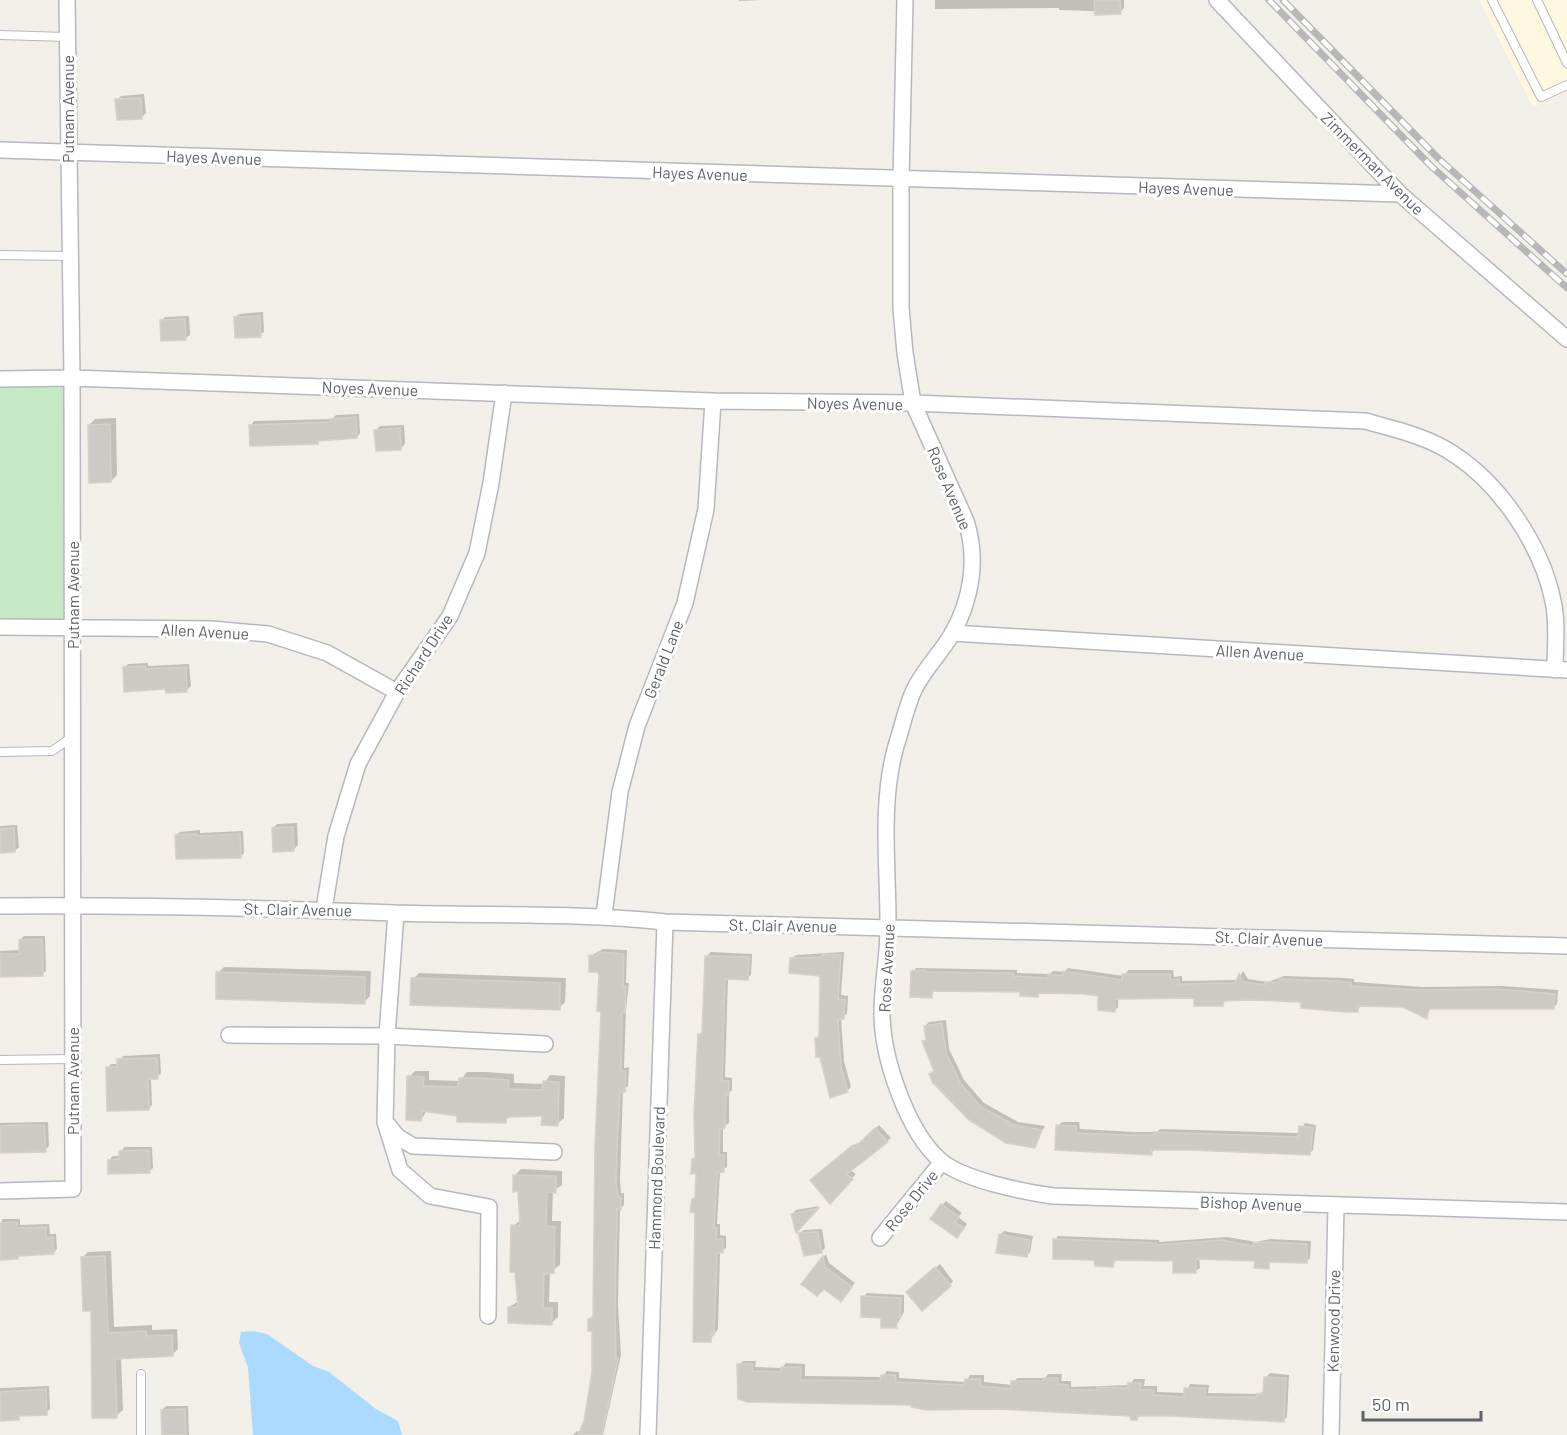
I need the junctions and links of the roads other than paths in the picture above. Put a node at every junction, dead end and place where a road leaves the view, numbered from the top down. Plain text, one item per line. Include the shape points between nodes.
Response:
1 (67, 0) edge
2 (905, 0) edge
3 (1217, 0) edge
4 (1492, 0) edge
5 (1537, 0) edge
6 (0, 35) edge
7 (67, 37) junction
8 (1567, 63) edge
9 (1567, 85) edge
10 (0, 150) edge
11 (67, 152) junction
12 (901, 180) junction
13 (1400, 194) junction
14 (0, 255) edge
15 (69, 256) junction
16 (1567, 339) edge
17 (72, 378) junction
18 (0, 379) edge
19 (504, 393) junction
20 (713, 401) junction
21 (913, 403) junction
22 (0, 627) edge
23 (72, 627) junction
24 (952, 633) junction
25 (1561, 670) edge
26 (397, 692) junction
27 (72, 737) junction
28 (0, 752) edge
29 (72, 905) junction
30 (0, 906) edge
31 (324, 909) junction
32 (396, 913) junction
33 (604, 915) junction
34 (664, 922) junction
35 (888, 927) junction
36 (1567, 946) edge
37 (229, 1035) dead end
38 (387, 1036) junction
39 (544, 1044) dead end
40 (72, 1059) junction
41 (0, 1060) edge
42 (385, 1122) junction
43 (554, 1152) dead end
44 (942, 1162) junction
45 (0, 1191) edge
46 (1336, 1206) junction
47 (1567, 1212) edge
48 (880, 1238) dead end
49 (488, 1316) dead end
50 (141, 1374) dead end
51 (141, 1435) edge
52 (648, 1435) edge
53 (1331, 1435) edge

1 - 7 street, Putnam Avenue
2 - 12 street, Rose Avenue
3 - 13 street, Zimmerman Avenue
4 - 9 lane via 1541,97
5 - 8 lane
6 - 7 lane
7 - 11 street, Putnam Avenue
10 - 11 street, Hayes Avenue
11 - 12 street, Hayes Avenue
11 - 15 street, Putnam Avenue
12 - 13 street, Hayes Avenue
12 - 21 street, Rose Avenue via 902,308
13 - 16 street, Zimmerman Avenue
14 - 15 lane
15 - 17 street, Putnam Avenue
17 - 18 street, Noyes Avenue
17 - 19 street, Noyes Avenue
17 - 23 street, Putnam Avenue
19 - 20 street, Noyes Avenue
19 - 26 street, Richard Drive via 477,553 450,616
20 - 21 street, Noyes Avenue
20 - 33 street, Gerald Lane via 706,509 684,603 634,737 620,792
21 - 24 street, Rose Avenue via 972,540 974,565 968,593
21 - 25 street, Noyes Avenue via 1365,421 1413,435 1455,454 1491,487 1530,536 1554,602
22 - 23 street, Allen Avenue
23 - 26 street, Allen Avenue via 268,634 327,653
23 - 27 street, Putnam Avenue
24 - 25 street, Allen Avenue
24 - 35 street, Rose Avenue via 930,661 914,691 895,750 887,810
26 - 31 street, Richard Drive via 358,765 336,836
27 - 28 lane via 52,751
27 - 29 street, Putnam Avenue
29 - 30 street, St. Clair Avenue
29 - 31 street, St. Clair Avenue
29 - 40 street, Putnam Avenue
31 - 32 street, St. Clair Avenue
32 - 33 street, St. Clair Avenue
32 - 38 street
33 - 34 street, St. Clair Avenue
34 - 35 street, St. Clair Avenue
34 - 52 street, Hammond Boulevard
35 - 36 street, St. Clair Avenue
35 - 44 street, Rose Avenue via 882,1014 887,1057 913,1124
37 - 38 street
38 - 39 street
38 - 42 street
40 - 41 lane
40 - 45 street, Putnam Avenue via 73,1189
42 - 43 street via 413,1146
42 - 49 street via 400,1170 430,1196 489,1208
44 - 46 street, Bishop Avenue via 1012,1190 1053,1196
44 - 48 street, Rose Drive
46 - 47 street, Bishop Avenue
46 - 53 street, Kenwood Drive
50 - 51 lane

